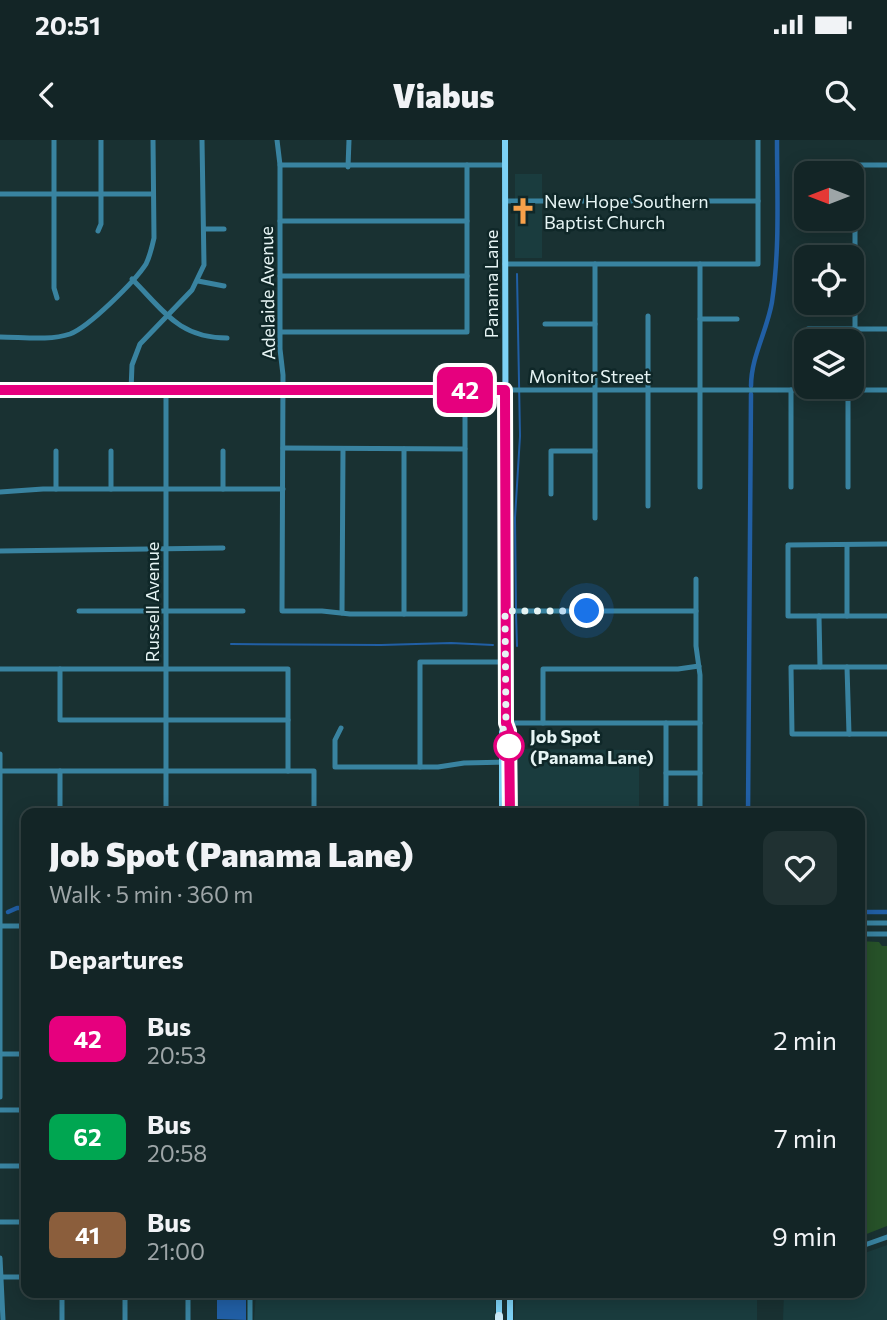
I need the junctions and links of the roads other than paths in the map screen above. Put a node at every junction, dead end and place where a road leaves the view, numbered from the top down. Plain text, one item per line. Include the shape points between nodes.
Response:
1 (54, 140) edge
2 (101, 140) edge
3 (153, 140) edge
4 (202, 140) edge
5 (349, 140) edge
6 (505, 140) edge
7 (758, 140) edge
8 (278, 142) edge
9 (280, 165) junction
10 (467, 165) junction
11 (505, 165) junction
12 (864, 165) edge
13 (887, 165) edge
14 (348, 167) junction
15 (0, 194) edge
16 (54, 194) junction
17 (100, 194) junction
18 (153, 194) junction
19 (505, 201) junction
20 (758, 201) junction
21 (280, 221) junction
22 (467, 221) junction
23 (204, 229) junction
24 (224, 229) dead end
25 (97, 231) dead end
26 (505, 264) junction
27 (595, 264) junction
28 (700, 264) junction
29 (280, 276) junction
30 (467, 276) junction
31 (132, 279) junction
32 (198, 281) junction
33 (224, 286) dead end
34 (57, 298) dead end
35 (168, 315) junction
36 (855, 315) edge
37 (648, 316) dead end
38 (700, 319) junction
39 (737, 319) dead end
40 (545, 324) dead end
41 (595, 324) junction
42 (855, 329) edge
43 (864, 329) edge
44 (887, 329) edge
45 (280, 332) junction
46 (0, 337) edge
47 (227, 338) dead end
48 (0, 390) edge
49 (131, 390) junction
50 (166, 390) junction
51 (283, 390) junction
52 (465, 390) junction
53 (505, 390) junction
54 (595, 390) junction
55 (648, 390) junction
56 (700, 390) junction
57 (791, 390) joint
58 (864, 390) edge
59 (887, 390) edge
60 (848, 399) edge
61 (283, 449) junction
62 (343, 449) junction
63 (404, 449) junction
64 (465, 449) junction
65 (56, 451) dead end
66 (111, 451) dead end
67 (223, 451) dead end
68 (595, 451) junction
69 (791, 487) dead end
70 (848, 487) dead end
71 (700, 488) dead end
72 (56, 489) junction
73 (111, 489) junction
74 (166, 489) junction
75 (223, 489) junction
76 (283, 489) junction
77 (0, 492) edge
78 (551, 494) dead end
79 (648, 506) dead end
80 (596, 518) dead end
81 (887, 544) edge
82 (846, 545) junction
83 (166, 548) junction
84 (223, 548) dead end
85 (0, 551) edge
86 (696, 579) dead end
87 (79, 611) dead end
88 (166, 611) junction
89 (243, 611) dead end
90 (505, 611) junction
91 (696, 611) junction
92 (342, 613) junction
93 (404, 614) junction
94 (819, 616) junction
95 (846, 616) junction
96 (887, 616) edge
97 (506, 662) junction
98 (699, 666) junction
99 (820, 667) junction
100 (847, 667) junction
101 (887, 667) edge
102 (0, 669) edge
103 (60, 669) junction
104 (166, 669) junction
105 (166, 720) junction
106 (288, 720) junction
107 (506, 723) junction
108 (543, 723) junction
109 (666, 723) junction
110 (700, 723) junction
111 (341, 728) dead end
112 (849, 734) junction
113 (887, 734) edge
114 (0, 754) edge
115 (506, 762) junction
116 (420, 767) junction
117 (0, 771) edge
118 (60, 771) junction
119 (166, 771) junction
120 (288, 771) junction
121 (666, 773) junction
122 (700, 773) junction
123 (60, 808) edge
124 (166, 808) edge
125 (314, 808) edge
126 (502, 808) edge
127 (510, 808) edge
128 (666, 808) edge
129 (700, 808) edge
130 (865, 923) edge
131 (887, 923) edge
132 (0, 926) edge
133 (21, 926) edge
134 (865, 934) edge
135 (887, 934) edge
136 (0, 1017) edge
137 (0, 1054) edge
138 (21, 1054) edge
139 (0, 1097) edge
140 (0, 1110) edge
141 (21, 1110) edge
142 (0, 1166) edge
143 (21, 1166) edge
144 (0, 1222) edge
145 (21, 1222) edge
146 (887, 1237) edge
147 (865, 1245) edge
148 (0, 1258) edge
149 (1, 1277) edge
150 (21, 1277) edge
151 (62, 1298) edge
152 (125, 1298) edge
153 (188, 1298) edge
154 (250, 1298) edge
155 (499, 1298) edge
156 (510, 1298) edge
157 (499, 1319) edge
158 (3, 1320) edge
159 (62, 1320) edge
160 (125, 1320) edge
161 (188, 1320) edge
162 (250, 1320) edge
163 (510, 1320) edge

1 - 16 street
2 - 17 street
3 - 18 street
4 - 23 street
5 - 14 street
6 - 11 main road, Panama Lane
7 - 20 street
8 - 9 street, Adelaide Avenue
9 - 14 street
9 - 21 street, Adelaide Avenue
10 - 11 street
10 - 14 street
10 - 22 street
11 - 19 main road, Panama Lane
12 - 13 street
15 - 16 street
16 - 17 street
16 - 34 street
17 - 18 street
17 - 25 street
18 - 31 street via 153,246 144,267
19 - 20 street
19 - 26 main road, Panama Lane
20 - 28 street via 758,264
21 - 22 street
21 - 29 street, Adelaide Avenue
22 - 30 street
23 - 24 street
23 - 32 street via 204,265
26 - 27 street
26 - 53 main road, Panama Lane
27 - 28 street
27 - 41 street
28 - 38 street
29 - 30 street
29 - 45 street, Adelaide Avenue
30 - 45 street via 467,332
31 - 35 street
31 - 46 street via 77,331 55,337
32 - 33 street
32 - 35 street
35 - 47 street via 198,335
35 - 49 street via 136,351
36 - 42 street
37 - 55 street
38 - 39 street
38 - 56 street
40 - 41 street
41 - 54 street
43 - 44 street
45 - 51 street, Adelaide Avenue
48 - 49 street, Monitor Street
49 - 50 street, Monitor Street
50 - 51 street, Monitor Street
50 - 74 street, Russell Avenue
51 - 52 street, Monitor Street
51 - 61 street, Adelaide Avenue
52 - 53 street, Monitor Street
52 - 64 street
53 - 54 street, Monitor Street
53 - 90 main road, Panama Lane
54 - 55 street, Monitor Street
54 - 68 street
55 - 56 street, Monitor Street
55 - 79 street
56 - 57 street, Monitor Street
56 - 71 street
57 - 69 street
58 - 59 street, Monitor Street
60 - 70 street
61 - 62 street
61 - 76 street, Adelaide Avenue
62 - 63 street
62 - 92 street
63 - 64 street
63 - 93 street
64 - 93 street via 465,614
65 - 72 street
66 - 73 street
67 - 75 street
68 - 78 street via 551,451
68 - 80 street
72 - 73 street
72 - 77 street
73 - 74 street
74 - 75 street
74 - 83 street, Russell Avenue
75 - 76 street
76 - 92 street, Adelaide Avenue via 282,611
81 - 82 street
82 - 94 street via 788,545 788,616
82 - 95 street
83 - 84 street
83 - 85 street
83 - 88 street, Russell Avenue
86 - 91 street
87 - 88 street
88 - 89 street
88 - 104 street, Russell Avenue
90 - 91 street
90 - 97 main road, Panama Lane
91 - 98 street
92 - 93 street
94 - 95 street
94 - 99 street
95 - 96 street
97 - 107 main road, Panama Lane
97 - 116 street via 420,662
98 - 108 street via 543,669
98 - 110 street
99 - 100 street
99 - 112 street via 791,667 792,734
100 - 101 street
100 - 112 street
102 - 103 street
103 - 104 street
103 - 105 street via 60,720
104 - 105 street, Russell Avenue
104 - 106 street via 288,669
105 - 106 street
105 - 119 street, Russell Avenue
106 - 120 street
107 - 108 street
107 - 115 main road, Panama Lane
108 - 109 street
109 - 110 street
109 - 121 street
110 - 122 street
111 - 116 street via 335,740 335,767
112 - 113 street
114 - 117 street
115 - 116 street
115 - 126 main road, Panama Lane
115 - 127 main road, Panama Lane
117 - 118 street
117 - 132 street
118 - 119 street
118 - 123 street
119 - 120 street
119 - 124 street, Russell Avenue
120 - 125 street via 314,771
121 - 122 street
121 - 128 street
122 - 129 street
130 - 131 street
132 - 133 street
132 - 136 street
134 - 135 street
136 - 137 street
137 - 138 street
137 - 139 street
140 - 141 street
142 - 143 street
144 - 145 street
146 - 147 street
148 - 149 street
149 - 150 street
149 - 158 street
151 - 159 street
152 - 160 street
153 - 161 street
154 - 162 street
155 - 157 main road
156 - 163 main road

